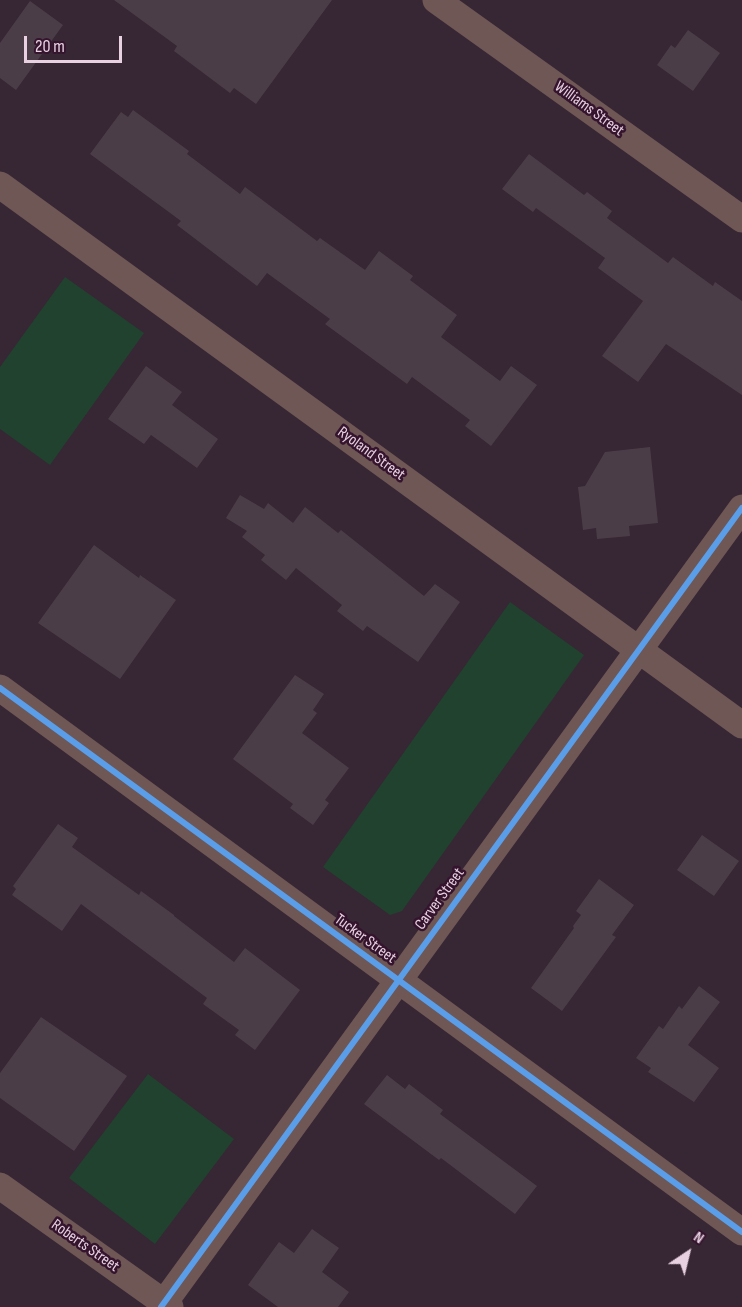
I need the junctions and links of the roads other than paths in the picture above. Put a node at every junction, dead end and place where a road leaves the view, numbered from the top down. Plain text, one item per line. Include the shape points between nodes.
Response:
1 (436, 0) edge
2 (0, 185) edge
3 (742, 219) edge
4 (742, 508) edge
5 (639, 648) junction
6 (0, 688) edge
7 (742, 725) edge
8 (398, 980) junction
9 (0, 1186) edge
10 (742, 1232) edge
11 (165, 1305) edge

1 - 3 street, Williams Street
2 - 5 street, Ryoland Street
4 - 5 street, Carver Street
5 - 7 street, Ryoland Street
5 - 8 street, Carver Street
6 - 8 street, Tucker Street
8 - 10 street, Tucker Street
8 - 11 street, Carver Street
9 - 11 street, Roberts Street

